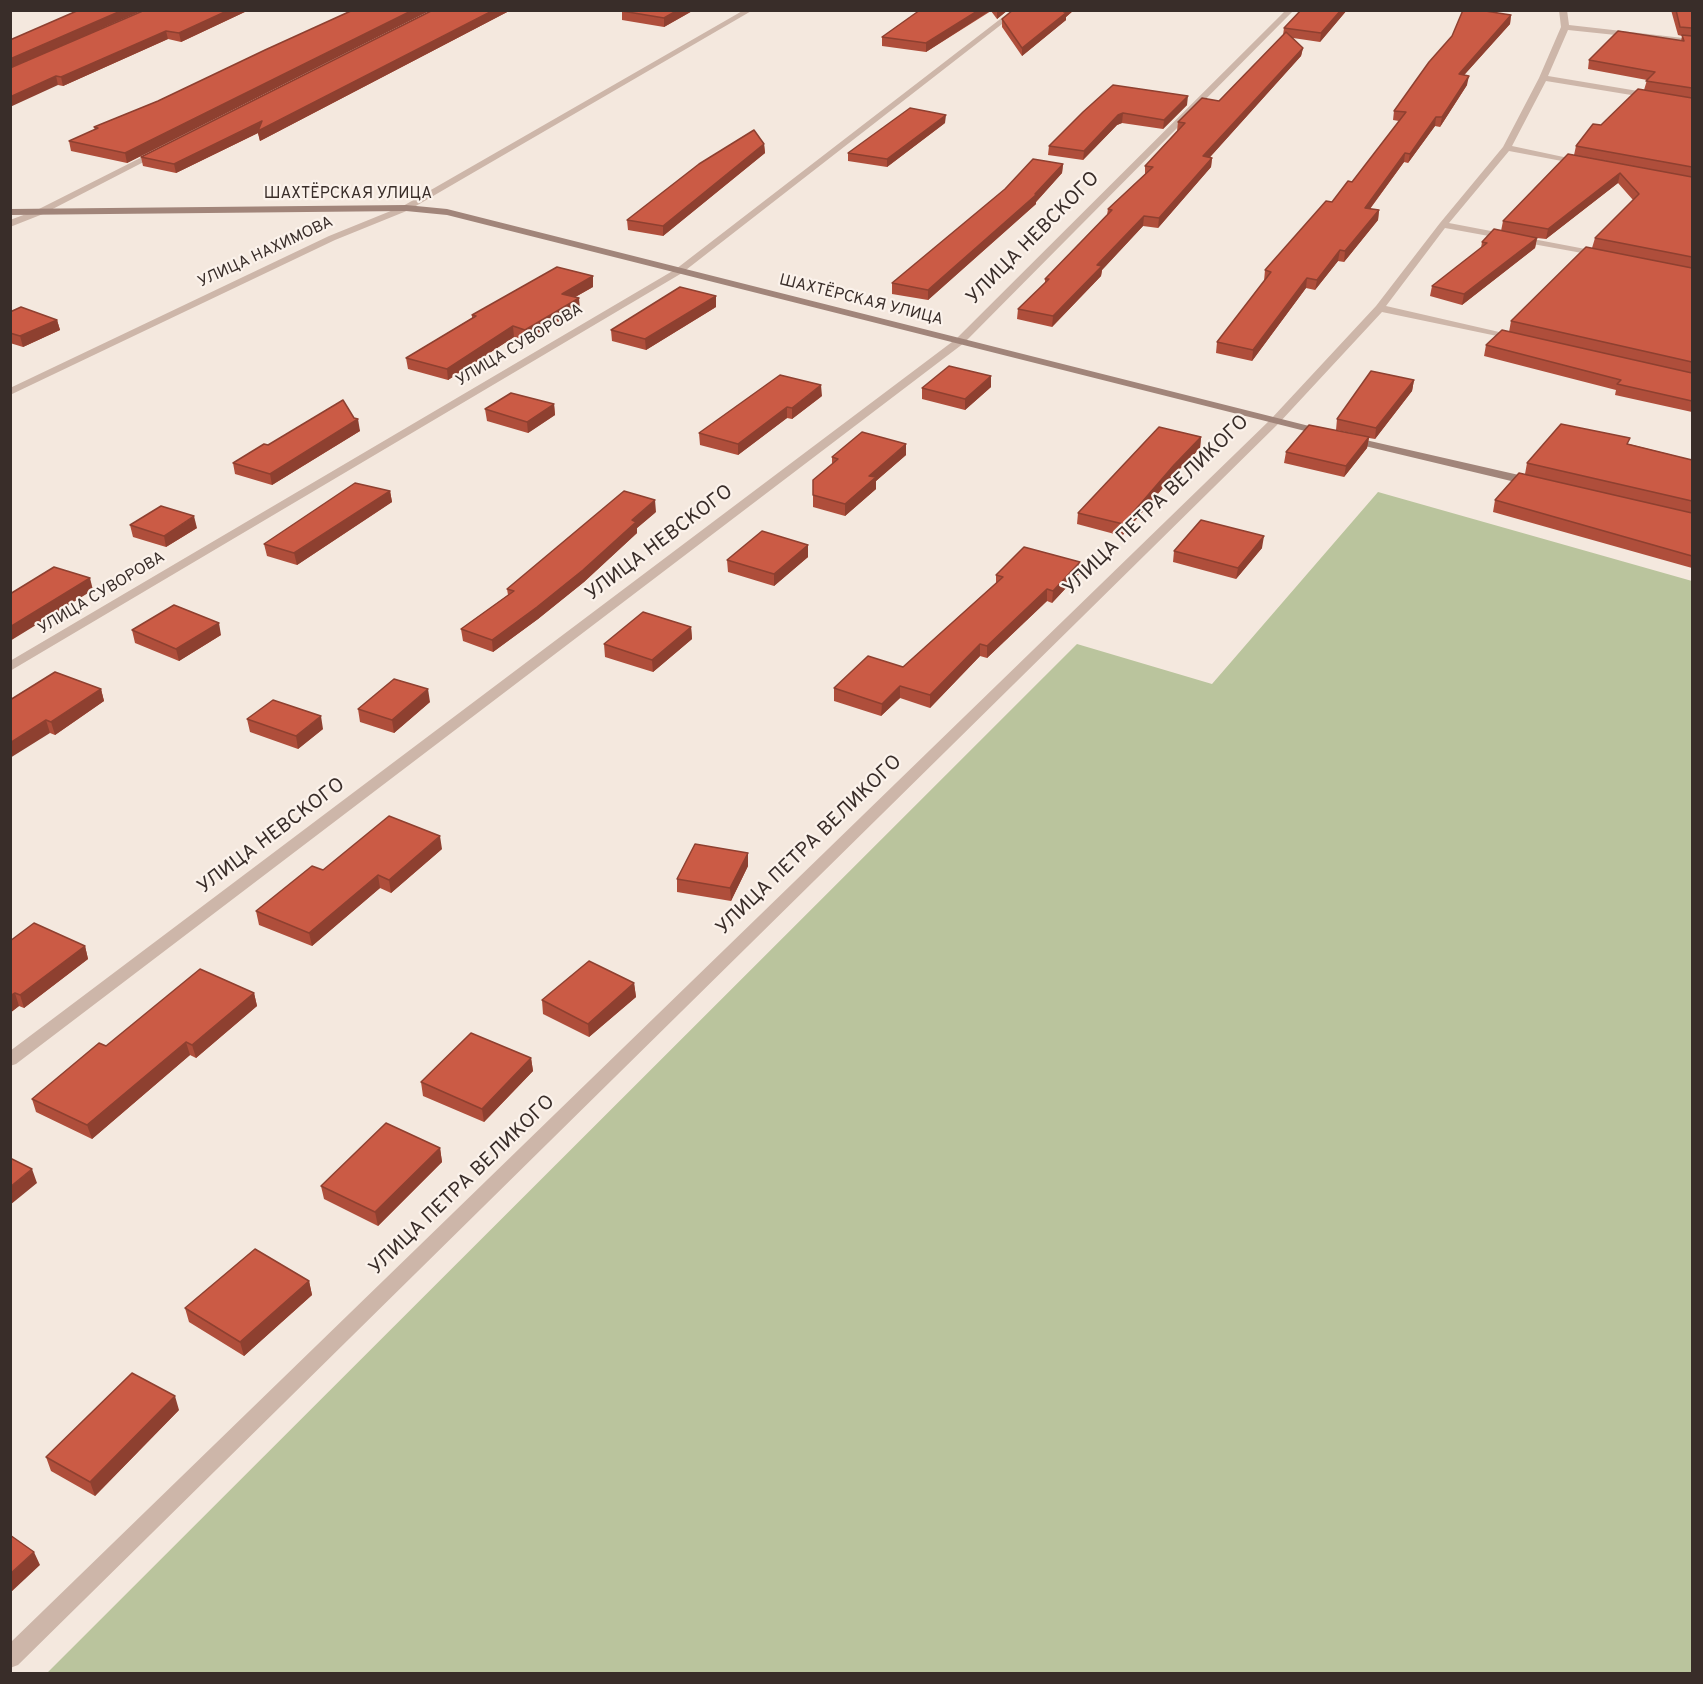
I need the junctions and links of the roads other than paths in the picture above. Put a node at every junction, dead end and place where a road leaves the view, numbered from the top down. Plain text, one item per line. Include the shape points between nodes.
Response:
1 (750, 10) edge
2 (1017, 10) edge
3 (1291, 10) edge
4 (1563, 10) edge
5 (1565, 27) junction
6 (1692, 41) edge
7 (1542, 78) junction
8 (1692, 103) edge
9 (168, 148) edge
10 (1507, 148) junction
11 (1588, 163) edge
12 (406, 208) junction
13 (10, 212) edge
14 (40, 212) junction
15 (10, 224) edge
16 (1443, 225) junction
17 (1613, 257) edge
18 (679, 271) junction
19 (1380, 308) junction
20 (960, 340) junction
21 (1530, 342) edge
22 (10, 392) edge
23 (1275, 421) junction
24 (1542, 484) edge
25 (10, 667) edge
26 (10, 1060) edge
27 (10, 1658) edge

1 - 12 street, УЛИЦА НАХИМОВА
2 - 18 street, УЛИЦА СУВОРОВА
3 - 20 street, УЛИЦА НЕВСКОГО
4 - 5 street
5 - 6 street
5 - 7 street, УЛИЦА ПЕТРА ВЕЛИКОГО
7 - 8 street
7 - 10 street, УЛИЦА ПЕТРА ВЕЛИКОГО
9 - 14 street
10 - 11 street
10 - 16 street, УЛИЦА ПЕТРА ВЕЛИКОГО
12 - 14 street, ШАХТЁРСКАЯ УЛИЦА
12 - 18 street, ШАХТЁРСКАЯ УЛИЦА via 447,212
12 - 22 street, УЛИЦА НАХИМОВА via 332,238
13 - 14 street, ШАХТЁРСКАЯ УЛИЦА
14 - 15 street
16 - 17 street
16 - 19 street, УЛИЦА ПЕТРА ВЕЛИКОГО
18 - 20 street, ШАХТЁРСКАЯ УЛИЦА
18 - 25 street, УЛИЦА СУВОРОВА
19 - 21 street
19 - 23 street, УЛИЦА ПЕТРА ВЕЛИКОГО
20 - 23 street, ШАХТЁРСКАЯ УЛИЦА
20 - 26 street, УЛИЦА НЕВСКОГО
23 - 24 street, ШАХТЁРСКАЯ УЛИЦА
23 - 27 street, УЛИЦА ПЕТРА ВЕЛИКОГО

